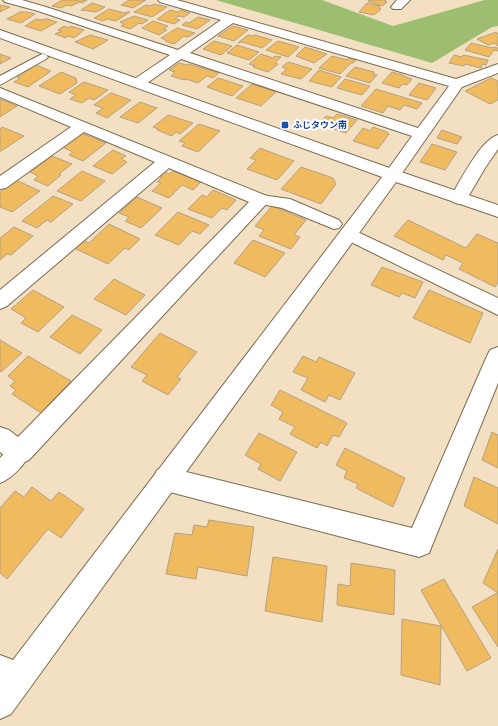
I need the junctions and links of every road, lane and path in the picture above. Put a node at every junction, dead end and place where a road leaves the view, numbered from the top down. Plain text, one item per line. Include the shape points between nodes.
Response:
1 (9, 0) edge
2 (164, 0) edge
3 (231, 19) junction
4 (0, 34) edge
5 (180, 54) junction
6 (42, 57) dead end
7 (498, 68) edge
8 (0, 81) edge
9 (138, 83) junction
10 (457, 84) junction
11 (0, 92) edge
12 (83, 126) junction
13 (422, 134) junction
14 (498, 140) edge
15 (167, 161) junction
16 (392, 175) junction
17 (0, 184) edge
18 (459, 198) junction
19 (261, 200) junction
20 (498, 211) edge
21 (342, 229) junction
22 (0, 301) edge
23 (498, 307) edge
24 (498, 356) edge
25 (0, 438) edge
26 (20, 452) junction
27 (0, 473) edge
28 (166, 479) junction
29 (5, 685) edge

1 - 5 street
2 - 3 street
3 - 5 street
3 - 10 street
4 - 9 street
5 - 9 street
5 - 13 street
6 - 8 street
7 - 10 street
9 - 16 street
10 - 13 street
11 - 12 street
12 - 15 street
12 - 17 street
13 - 16 street
14 - 18 street via 478,164
15 - 19 street
15 - 22 street
16 - 18 street
16 - 21 street
18 - 20 street
19 - 21 street via 285,203
19 - 26 street
21 - 23 street
21 - 28 street
24 - 28 street via 419,543
25 - 26 street
26 - 27 street
28 - 29 street

